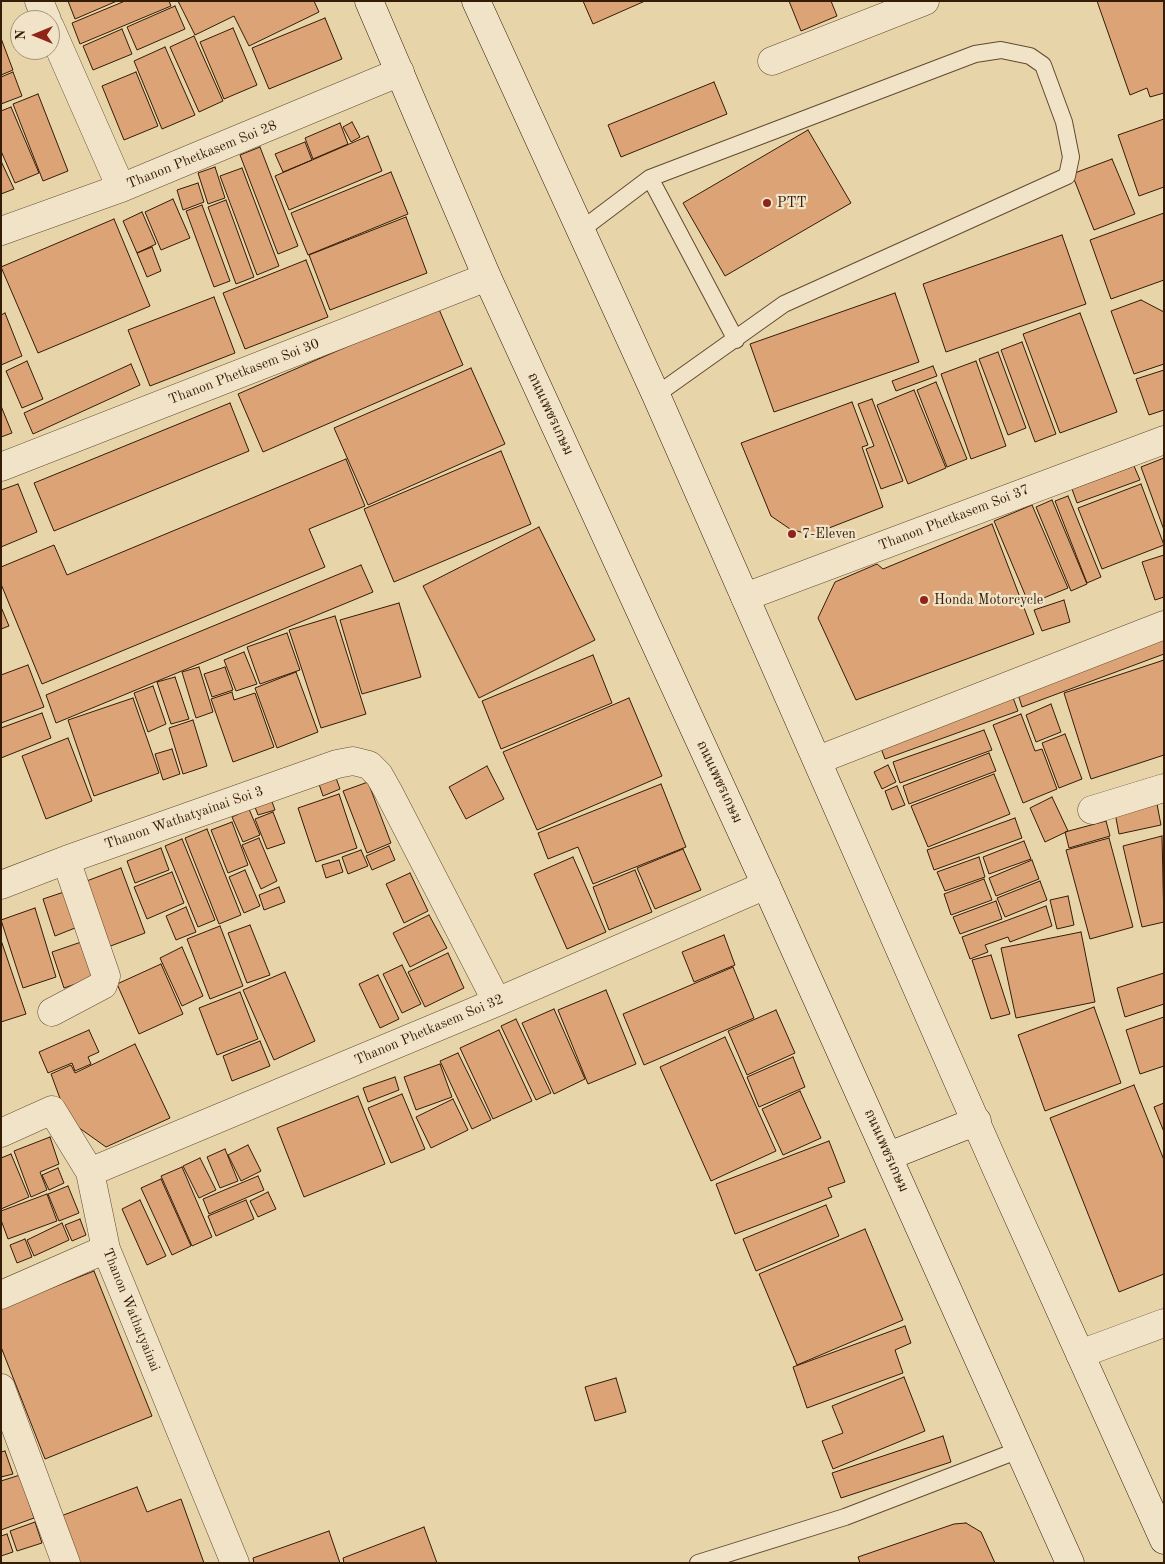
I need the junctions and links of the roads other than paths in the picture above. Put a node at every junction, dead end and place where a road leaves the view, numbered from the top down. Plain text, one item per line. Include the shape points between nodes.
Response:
1 (368, 1) edge
2 (476, 1) edge
3 (925, 1) edge
4 (60, 50) edge
5 (772, 61) dead end
6 (400, 72) junction
7 (650, 178) junction
8 (121, 188) junction
9 (581, 230) junction
10 (1, 231) edge
11 (487, 278) junction
12 (736, 340) junction
13 (656, 395) junction
14 (1164, 440) edge
15 (1, 467) edge
16 (745, 597) junction
17 (1164, 625) edge
18 (818, 760) junction
19 (1164, 788) edge
20 (1092, 810) dead end
21 (66, 860) junction
22 (1, 885) edge
23 (766, 885) junction
24 (497, 1002) junction
25 (52, 1012) dead end
26 (977, 1121) junction
27 (1, 1133) edge
28 (888, 1156) junction
29 (90, 1172) junction
30 (106, 1249) junction
31 (1, 1295) edge
32 (1164, 1323) edge
33 (1080, 1354) junction
34 (1, 1388) edge
35 (1020, 1450) junction
36 (1164, 1540) edge
37 (66, 1563) edge
38 (235, 1563) edge
39 (698, 1563) edge
40 (1070, 1563) edge

1 - 6 street, ถนนเพชรเกษม
2 - 9 street
3 - 5 street
4 - 8 street
6 - 8 street, Thanon Phetkasem Soi 28
6 - 11 street, ถนนเพชรเกษม
7 - 9 lane
7 - 12 lane
7 - 12 lane via 975,54 1001,50 1030,56 1043,64 1064,122 1071,157 1067,176 784,304
8 - 10 street, Thanon Phetkasem Soi 28
9 - 13 street
11 - 15 street, Thanon Phetkasem Soi 30
11 - 23 street, ถนนเพชรเกษม
12 - 13 lane
13 - 16 street
14 - 16 street, Thanon Phetkasem Soi 37
16 - 18 street
17 - 18 street
18 - 26 street
19 - 20 street
21 - 22 street, Thanon Wathatyainai Soi 3
21 - 24 street, Thanon Wathatyainai Soi 3 via 337,764 354,761 369,764 388,791
21 - 25 street via 106,976 103,985
23 - 24 street, Thanon Phetkasem Soi 32
23 - 28 street, ถนนเพชรเกษม
24 - 29 street, Thanon Phetkasem Soi 32
26 - 28 street
26 - 33 street
27 - 29 street, Thanon Wathatyainai via 52,1110
28 - 35 street, ถนนเพชรเกษม
29 - 30 street, Thanon Wathatyainai
30 - 31 street
30 - 38 street, Thanon Wathatyainai
32 - 33 street
33 - 36 street
34 - 37 street
35 - 39 lane via 845,1517
35 - 40 street, ถนนเพชรเกษม

